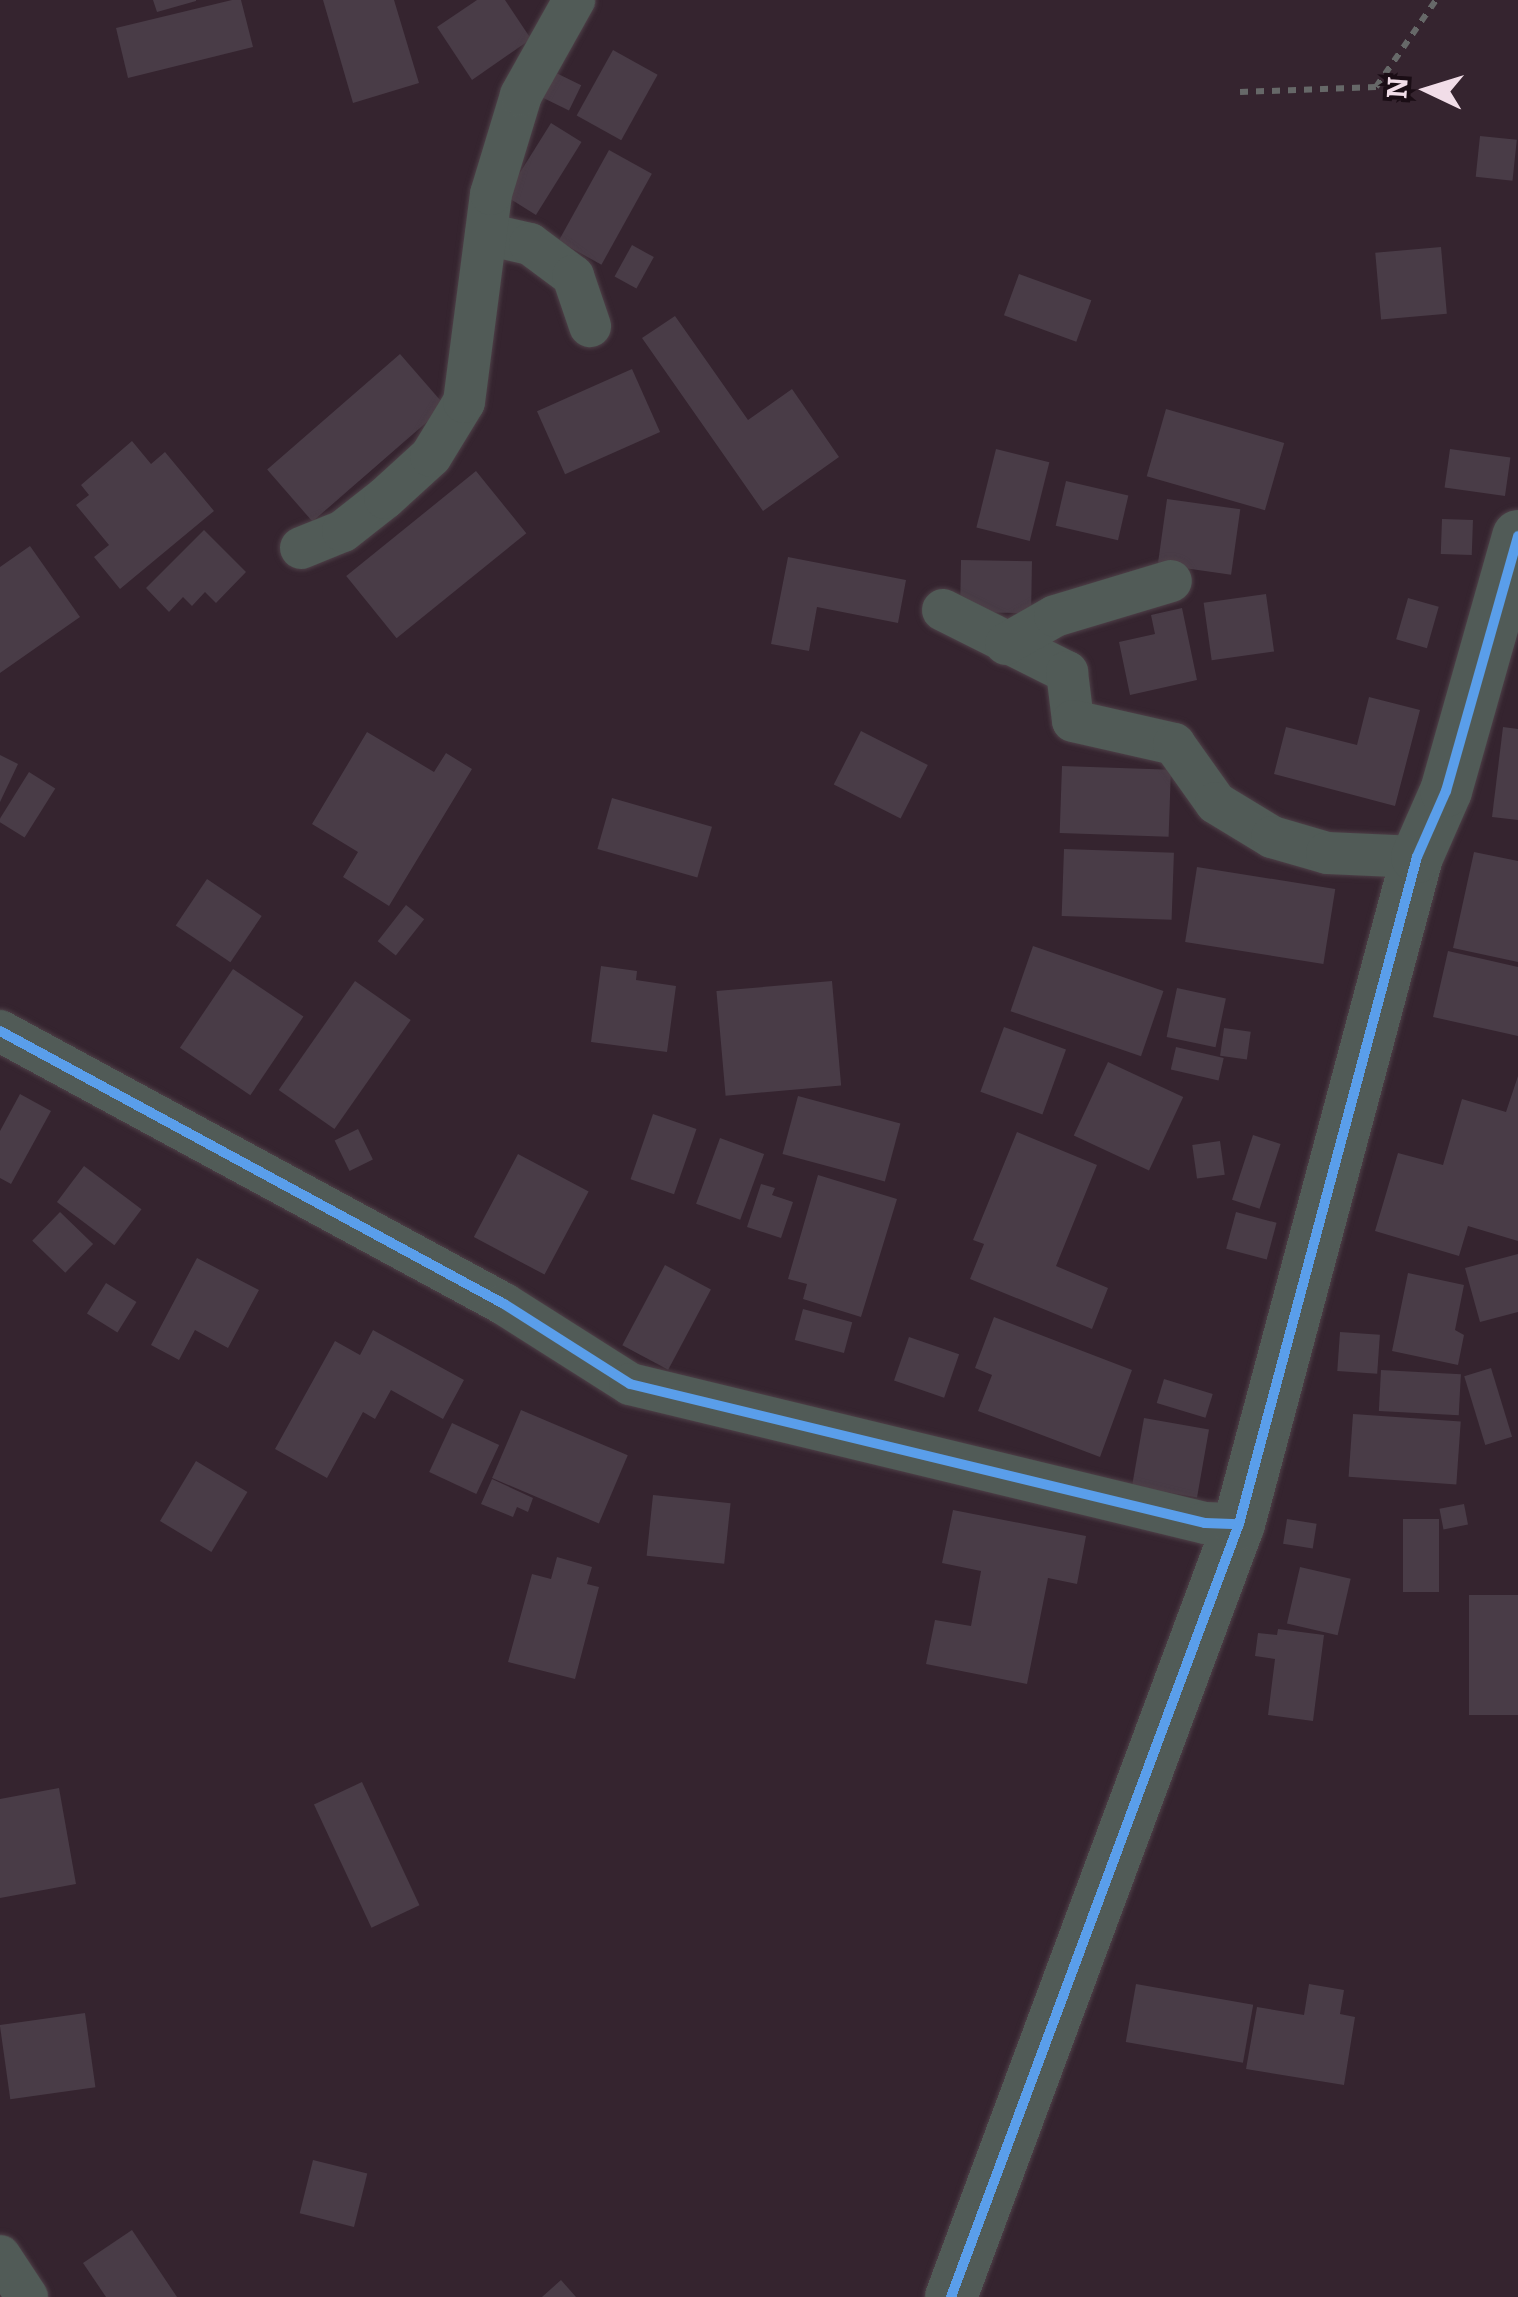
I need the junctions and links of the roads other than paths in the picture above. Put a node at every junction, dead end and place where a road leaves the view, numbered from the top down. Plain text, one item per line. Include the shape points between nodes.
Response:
1 (574, 0) edge
2 (486, 234) junction
3 (590, 326) dead end
4 (1518, 536) edge
5 (300, 548) dead end
6 (1171, 581) dead end
7 (942, 610) dead end
8 (1006, 644) junction
9 (1417, 857) junction
10 (0, 1031) edge
11 (1238, 1524) junction
12 (0, 2256) edge
13 (27, 2297) edge
14 (951, 2297) edge

1 - 2 street via 521,95
2 - 3 street via 530,244 573,276
2 - 5 street via 464,402 431,456 385,498 343,531
4 - 9 street via 1446,790
6 - 8 street via 1056,616
7 - 8 street
8 - 9 street via 1067,672 1073,720 1174,744 1216,803 1272,837 1327,853
9 - 11 street
10 - 11 street via 504,1304 630,1384 1205,1523
11 - 14 street
12 - 13 street

